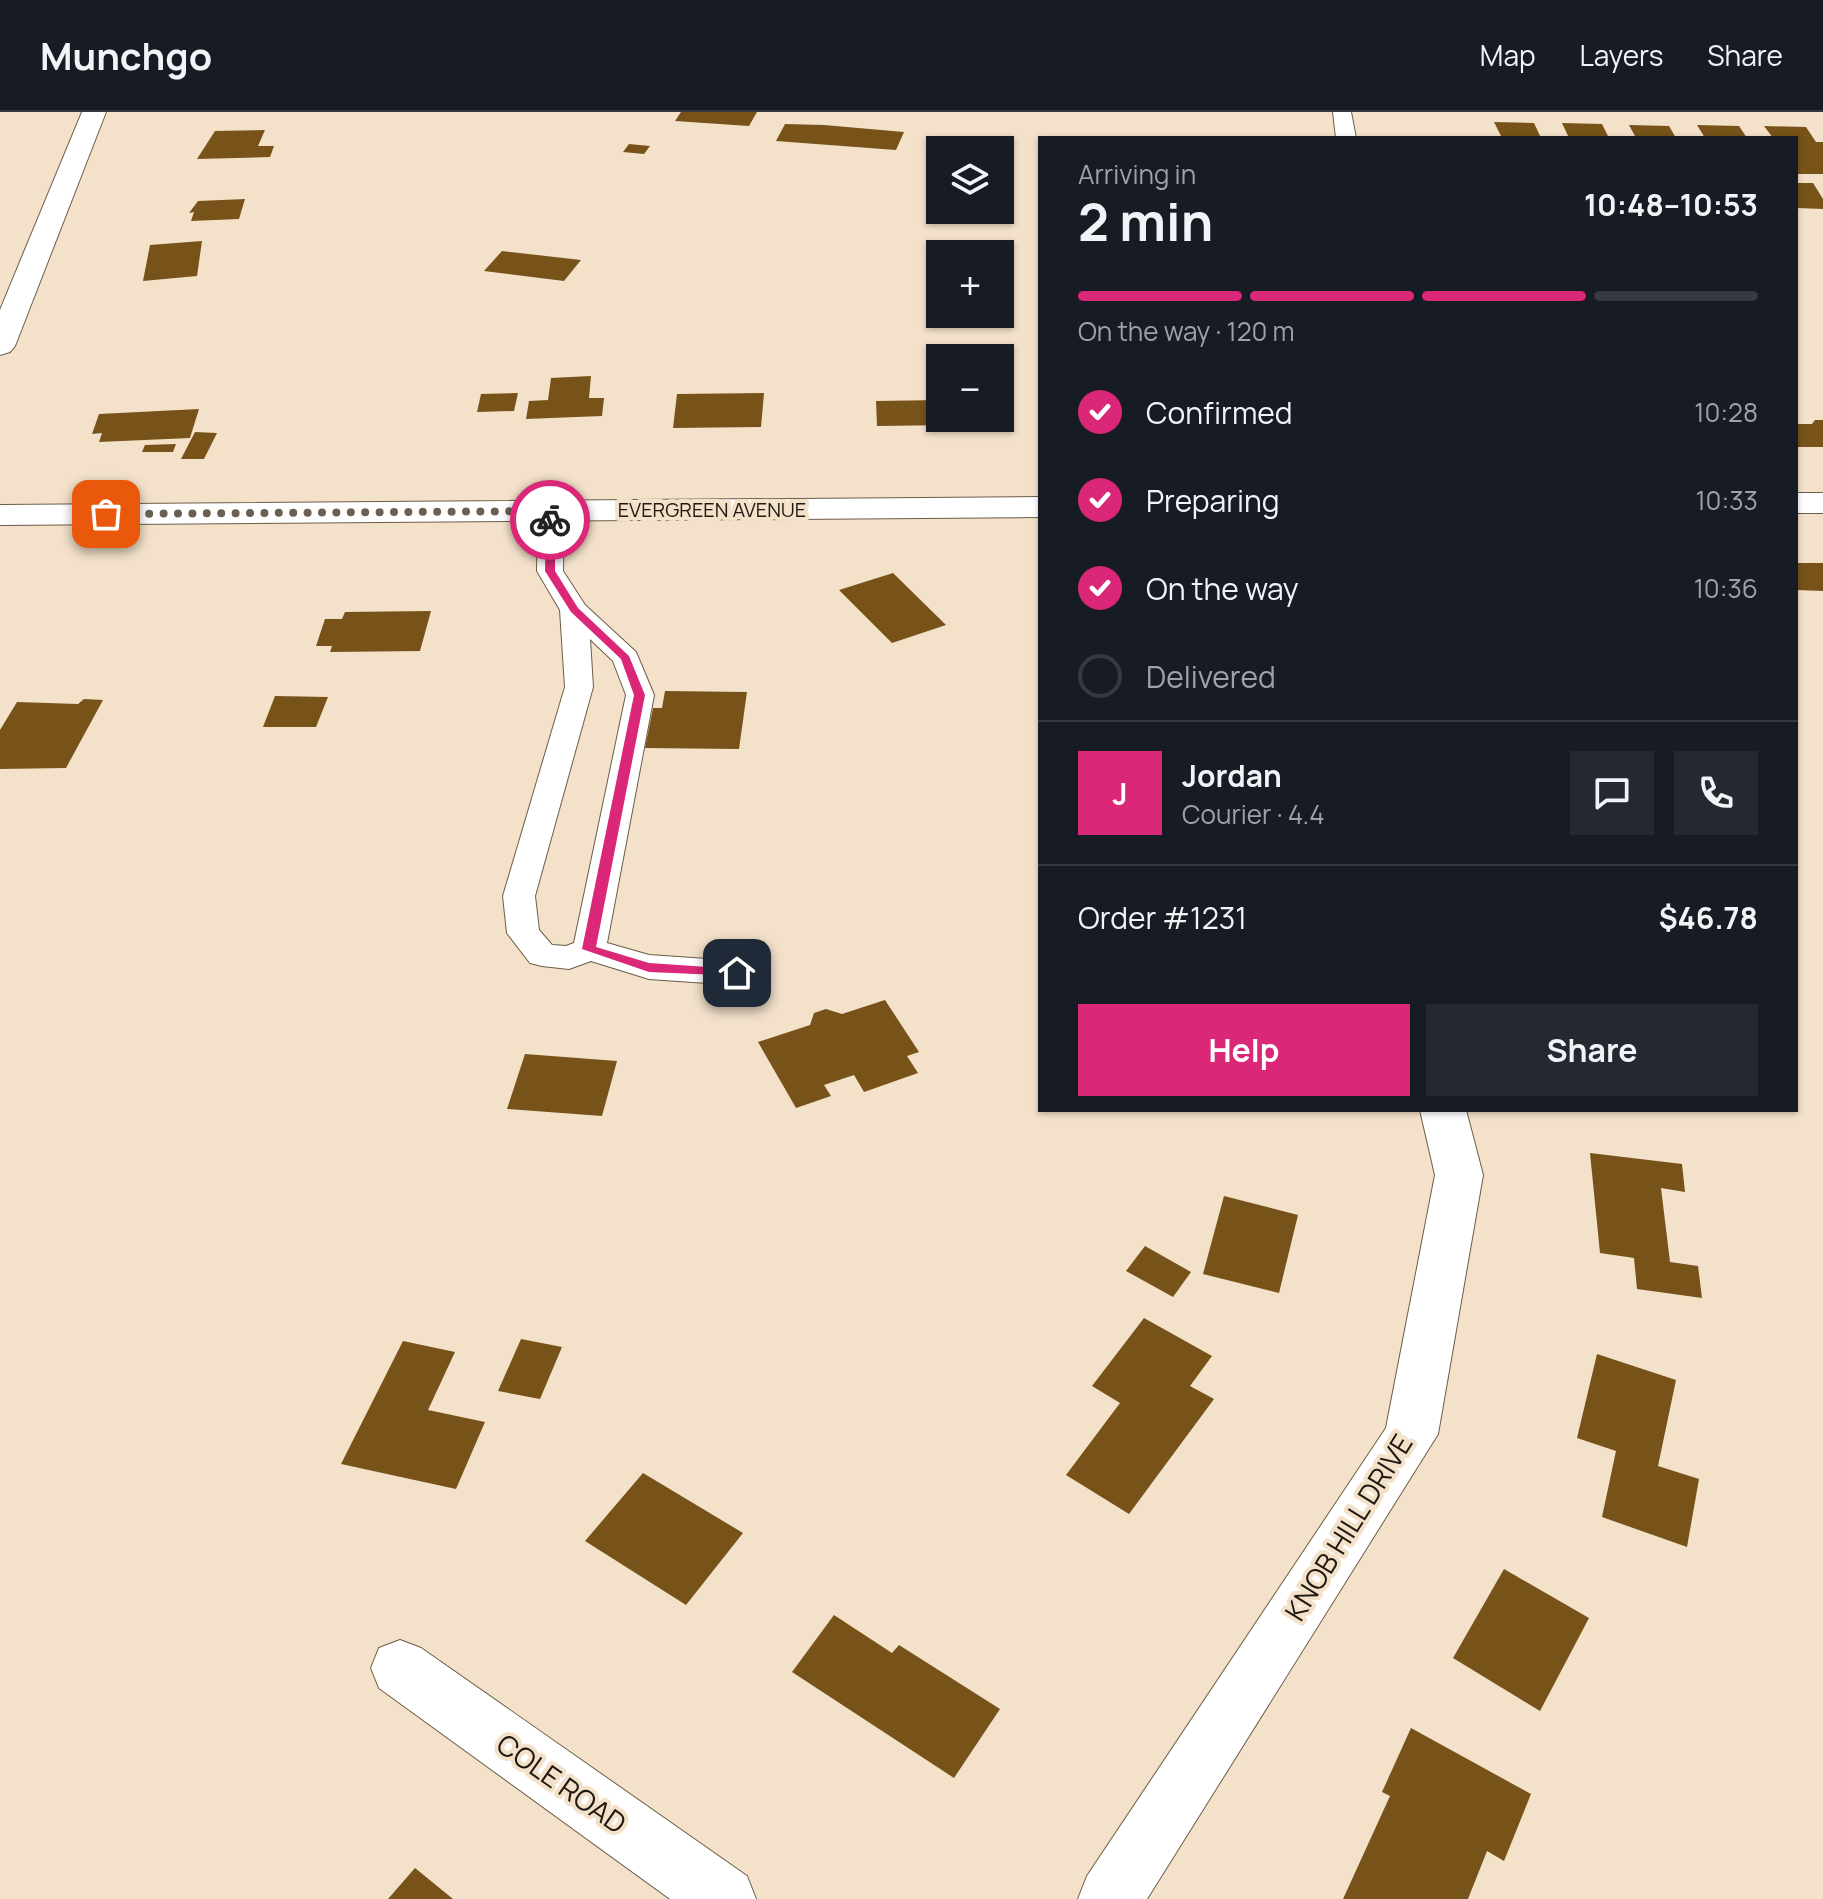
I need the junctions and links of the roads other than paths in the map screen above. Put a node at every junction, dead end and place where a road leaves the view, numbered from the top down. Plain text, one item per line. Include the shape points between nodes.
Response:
1 (94, 112) edge
2 (1342, 112) edge
3 (1346, 136) edge
4 (0, 346) edge
5 (1798, 503) edge
6 (1823, 503) edge
7 (1038, 507) edge
8 (551, 511) junction
9 (0, 515) edge
10 (574, 610) junction
11 (589, 949) junction
12 (737, 973) dead end
13 (1443, 1112) edge
14 (400, 1668) dead end
15 (724, 1899) edge
16 (1110, 1899) edge

1 - 4 street
2 - 3 lane
5 - 6 street
7 - 8 street, EVERGREEN AVENUE
8 - 9 street, EVERGREEN AVENUE
8 - 10 lane via 550,571
10 - 11 lane via 626,658 640,695
10 - 11 lane via 579,687 519,896 523,933 542,955 569,958
11 - 12 lane via 649,967
13 - 16 street, KNOB HILL DRIVE via 1459,1175 1411,1434
14 - 15 street, COLE ROAD

